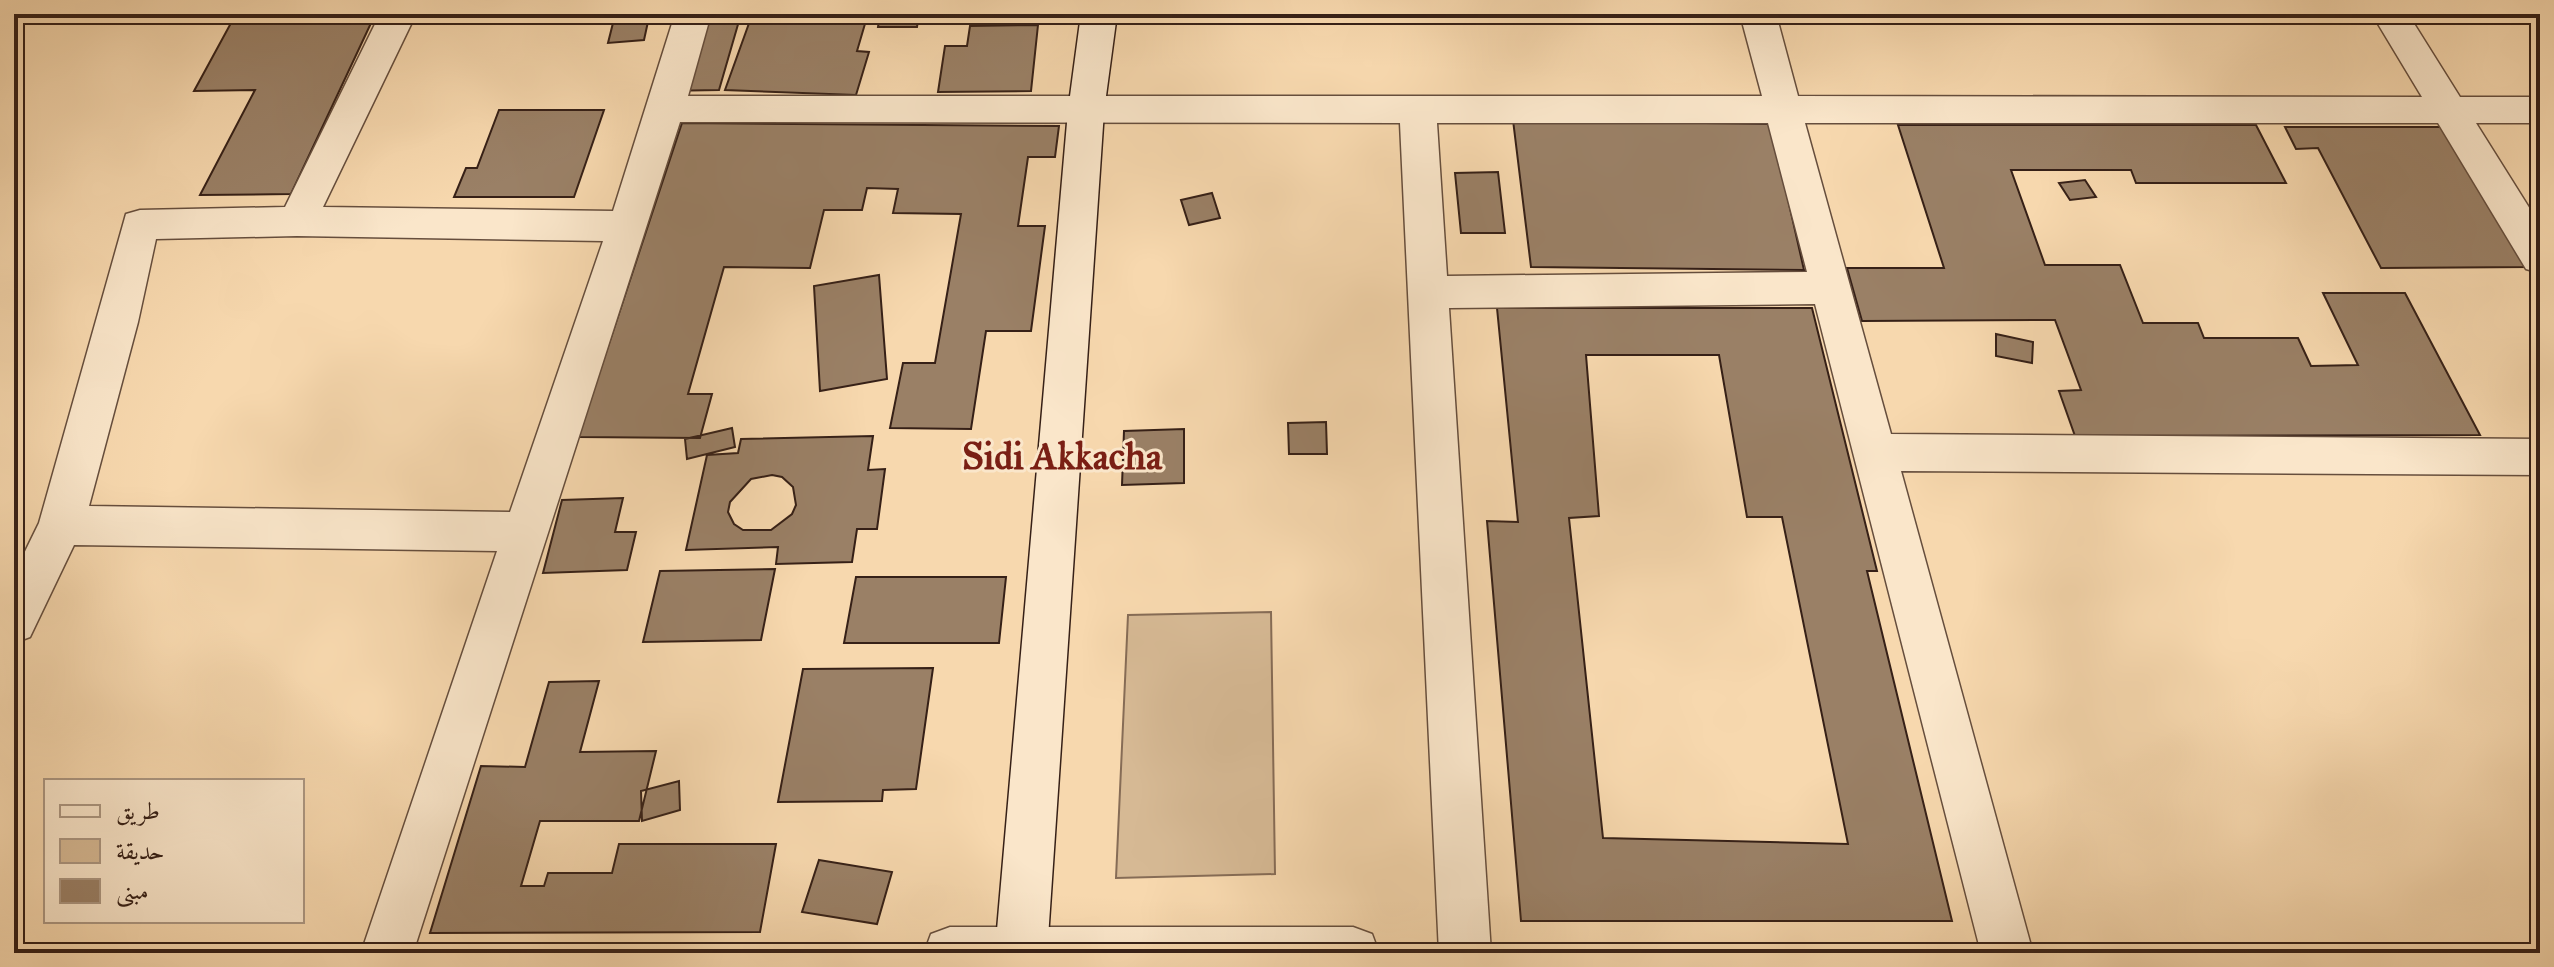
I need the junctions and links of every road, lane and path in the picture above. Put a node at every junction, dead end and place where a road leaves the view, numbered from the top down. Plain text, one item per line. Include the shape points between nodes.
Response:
1 (398, 14) edge
2 (693, 14) edge
3 (1099, 14) edge
4 (1758, 14) edge
5 (2390, 14) edge
6 (666, 109) junction
7 (2451, 110) junction
8 (2540, 110) edge
9 (1086, 111) junction
10 (1418, 111) junction
11 (1781, 111) junction
12 (297, 221) junction
13 (626, 226) junction
14 (2540, 258) edge
15 (1829, 288) junction
16 (1428, 292) junction
17 (1873, 452) junction
18 (2540, 457) edge
19 (61, 525) junction
20 (526, 532) junction
21 (14, 622) edge
22 (1022, 952) edge
23 (1251, 952) edge
24 (387, 953) edge
25 (950, 953) edge
26 (1353, 953) edge
27 (1465, 953) edge
28 (2007, 953) edge

1 - 12 street
2 - 6 street
3 - 9 street
4 - 11 street
5 - 7 street
6 - 9 street
6 - 13 street
7 - 8 street
7 - 11 street
7 - 14 street
9 - 10 street
9 - 22 street
10 - 11 street
10 - 16 street
11 - 15 street
12 - 13 street
12 - 19 street via 140,225
13 - 20 street
15 - 16 street
15 - 17 street
16 - 27 street
17 - 18 street
17 - 28 street
19 - 20 street
19 - 21 street
20 - 24 street
22 - 23 street
22 - 25 street
23 - 26 street

